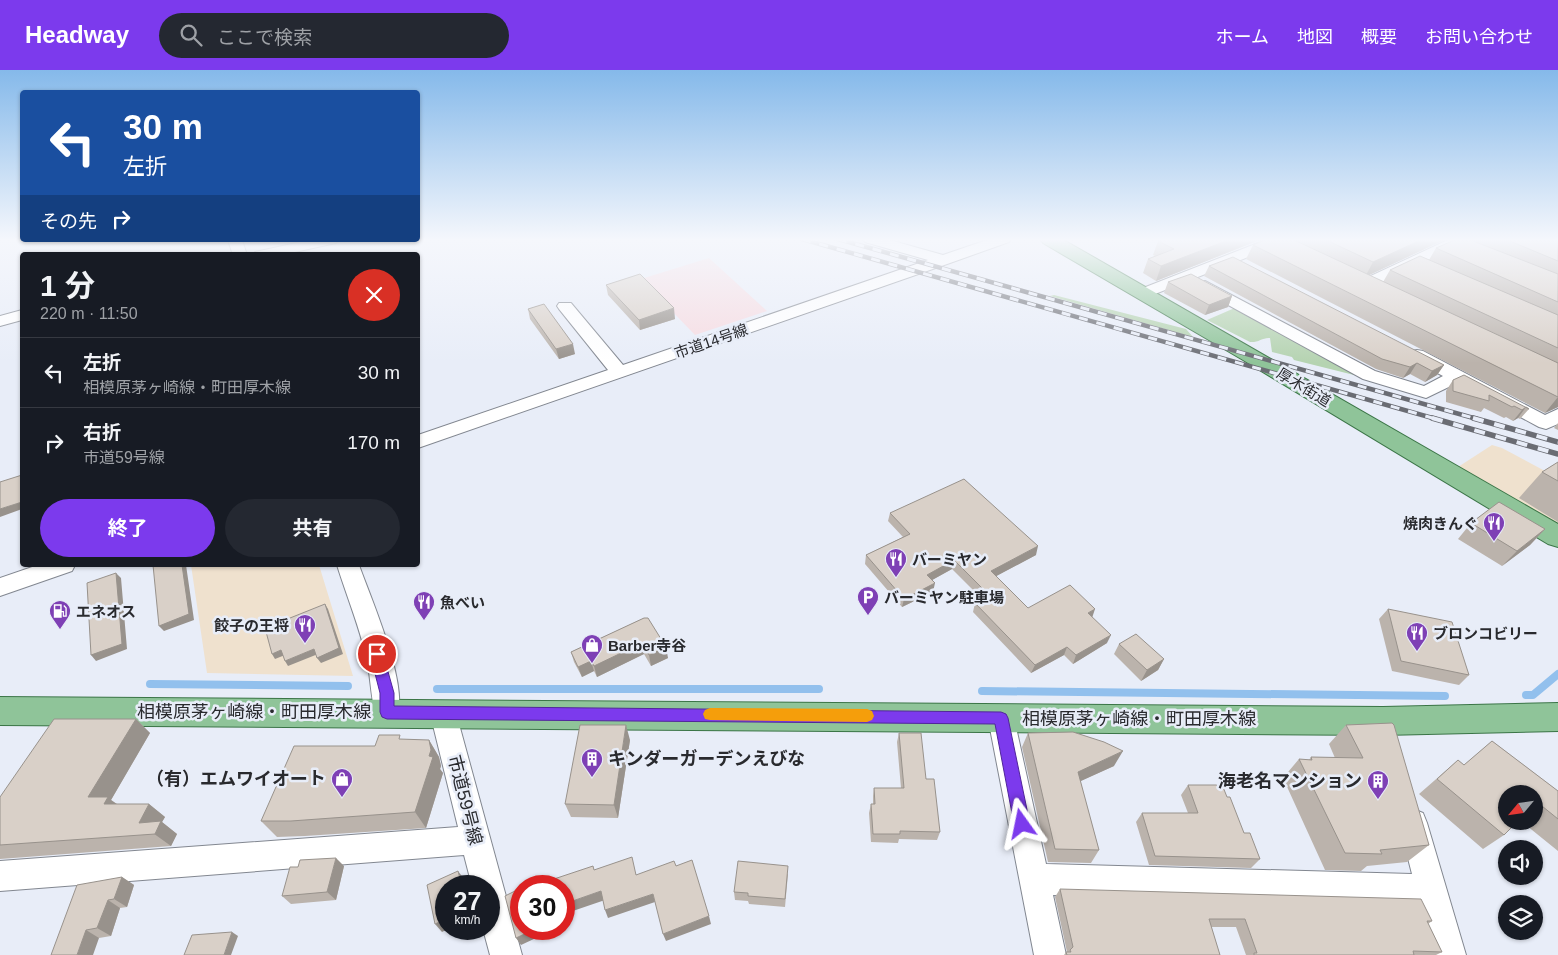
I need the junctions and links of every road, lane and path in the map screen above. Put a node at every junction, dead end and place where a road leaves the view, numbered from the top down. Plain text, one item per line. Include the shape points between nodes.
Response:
1 (885, 280) edge
2 (1120, 280) edge
3 (1177, 280) edge
4 (1196, 280) edge
5 (1359, 280) edge
6 (1374, 280) edge
7 (1366, 284) junction
8 (1384, 292) edge
9 (1144, 294) junction
10 (565, 306) dead end
11 (20, 316) edge
12 (0, 321) edge
13 (1405, 349) edge
14 (619, 372) junction
15 (1457, 376) junction
16 (1558, 415) edge
17 (420, 441) edge
18 (1558, 537) edge
19 (58, 567) edge
20 (349, 567) edge
21 (0, 587) edge
22 (0, 711) edge
23 (387, 712) junction
24 (444, 713) junction
25 (1558, 717) edge
26 (1001, 718) junction
27 (1404, 795) edge
28 (475, 840) junction
29 (484, 875) edge
30 (0, 876) edge
31 (1033, 878) junction
32 (1432, 890) junction
33 (500, 933) edge
34 (506, 955) edge
35 (1050, 955) edge
36 (1450, 955) edge

1 - 14 street, 市道14号線
2 - 9 main road, 厚木街道
3 - 9 street
4 - 15 street via 1369,376 1426,392
5 - 7 street
6 - 7 street
7 - 8 street
9 - 18 main road, 厚木街道
10 - 14 street
11 - 12 street
13 - 15 street
14 - 17 street, 市道14号線
15 - 16 street via 1546,423
19 - 21 street
20 - 23 street via 382,672
22 - 23 main road, 相模原茅ヶ崎線・町田厚木線 via 54,723
23 - 24 main road, 相模原茅ヶ崎線・町田厚木線
24 - 26 main road, 相模原茅ヶ崎線・町田厚木線
24 - 28 street, 市道59号線
25 - 26 main road, 相模原茅ヶ崎線・町田厚木線 via 1387,734
26 - 31 street
27 - 32 street
28 - 29 street, 市道59号線
28 - 30 street
31 - 32 street
31 - 35 street
32 - 36 street
33 - 34 street

